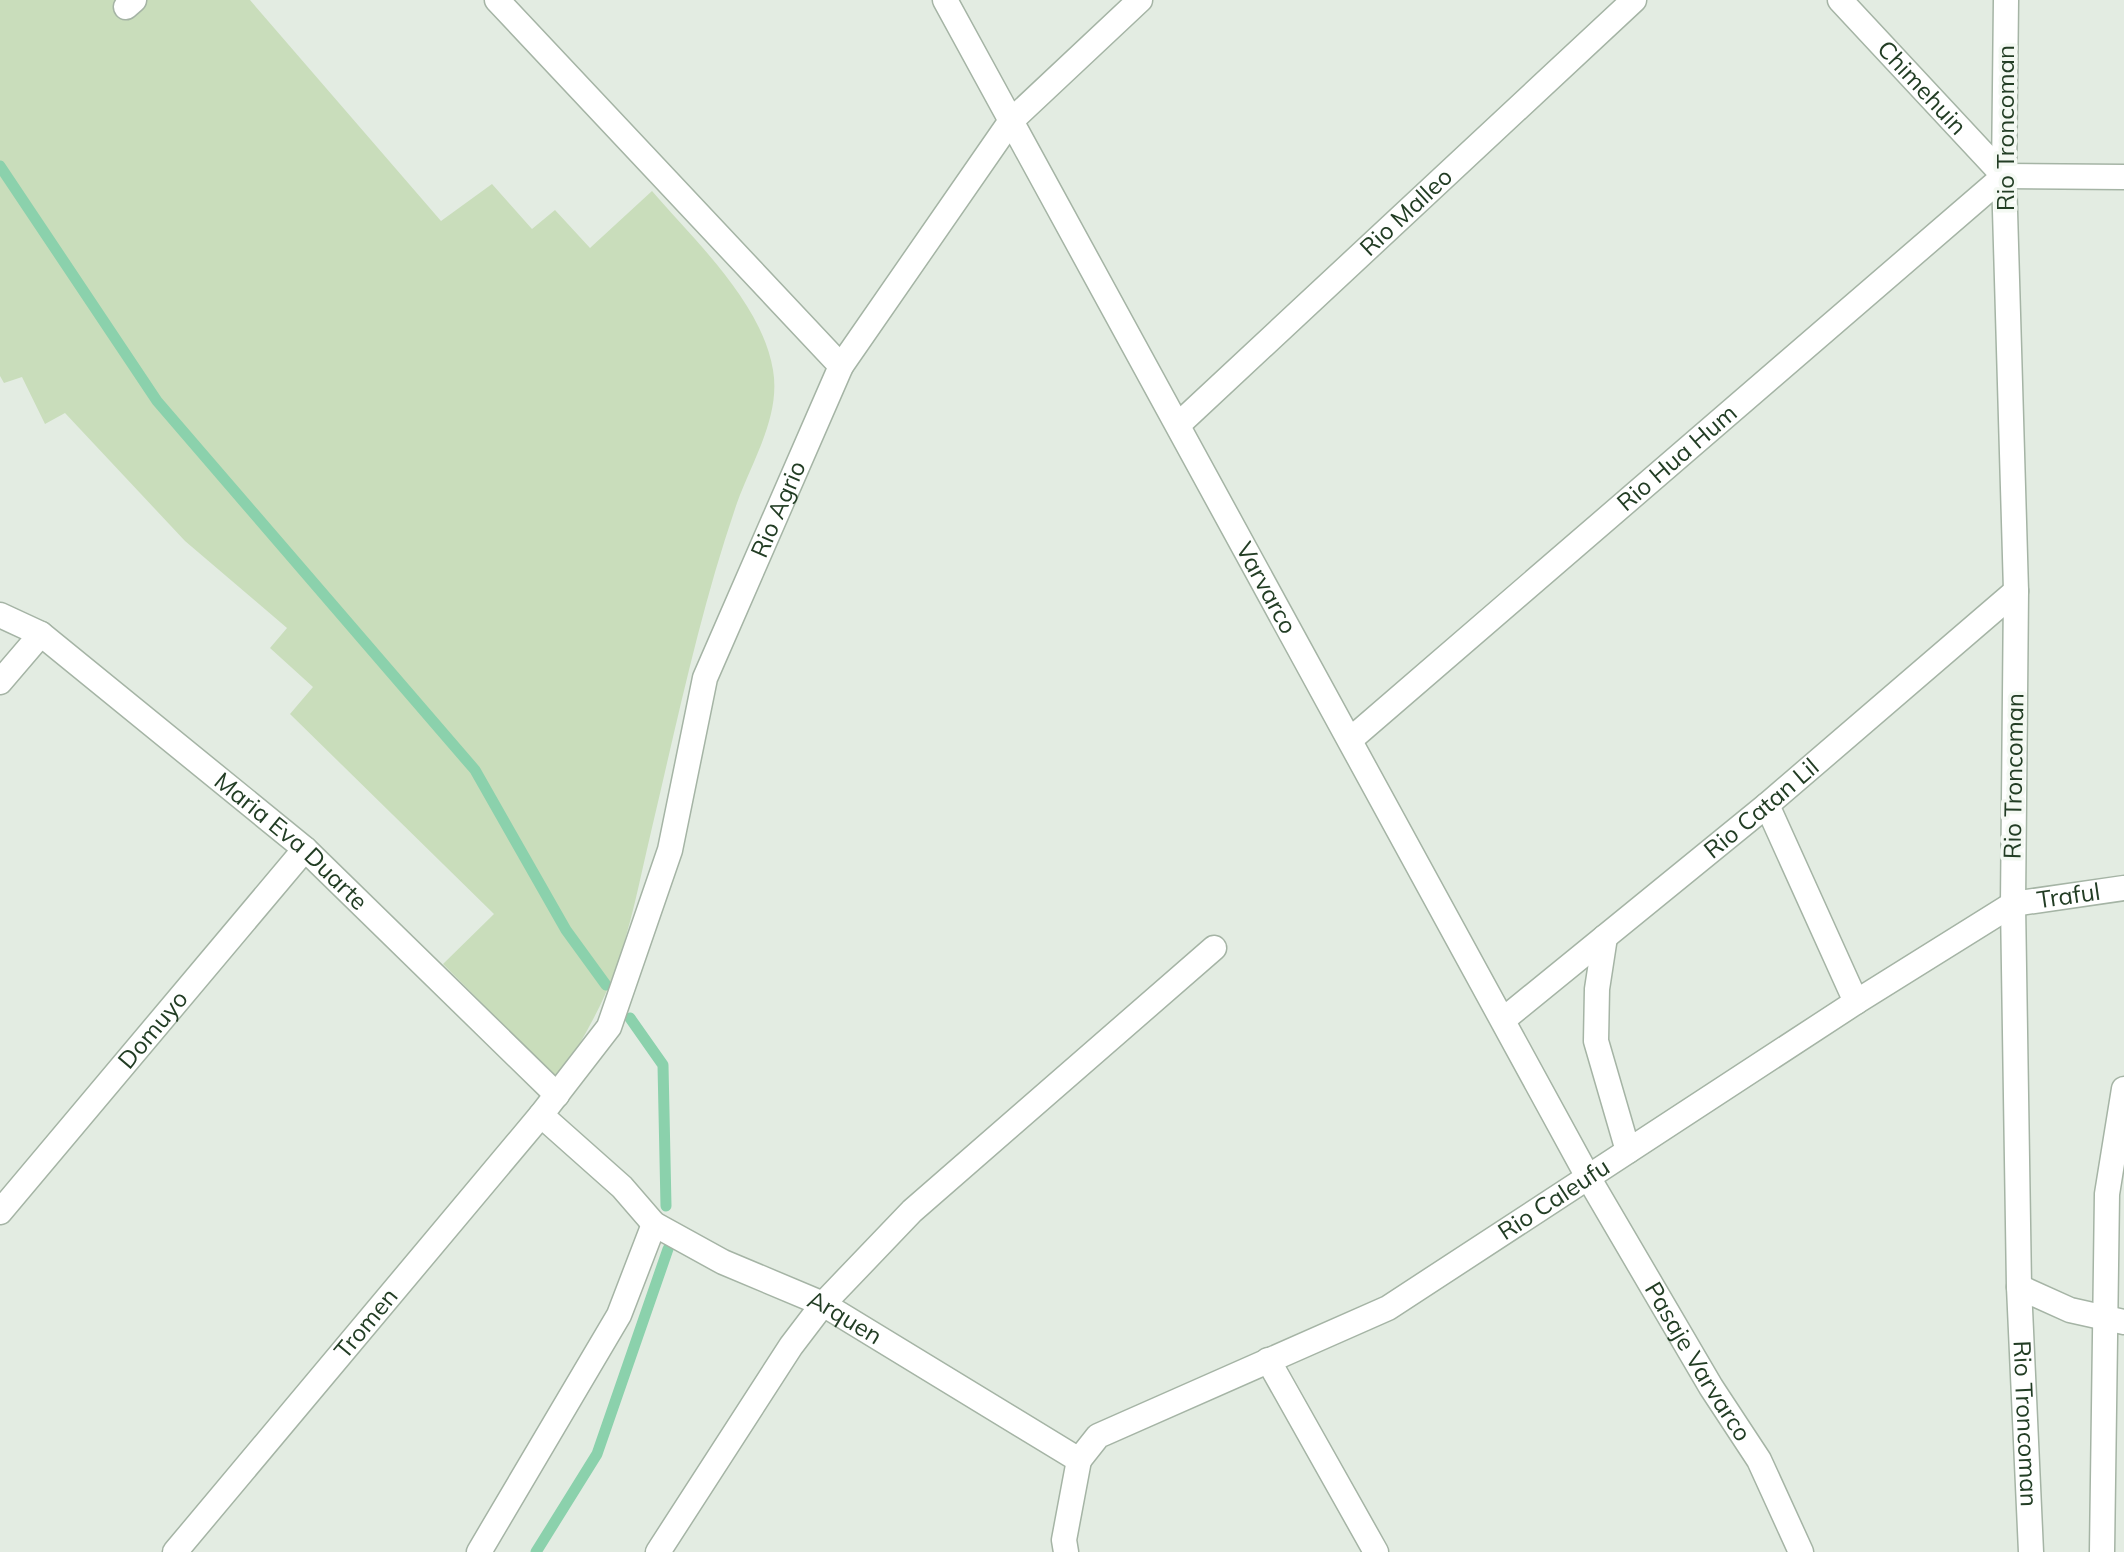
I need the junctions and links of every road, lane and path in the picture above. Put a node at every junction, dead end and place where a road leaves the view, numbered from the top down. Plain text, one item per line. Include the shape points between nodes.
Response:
1 (497, 0) edge
2 (945, 0) edge
3 (1140, 0) edge
4 (1634, 0) edge
5 (1840, 0) edge
6 (2006, 0) edge
7 (1010, 122) junction
8 (2004, 176) junction
9 (2124, 177) edge
10 (841, 366) junction
11 (1178, 425) junction
12 (2016, 591) junction
13 (0, 615) edge
14 (41, 634) junction
15 (0, 682) edge
16 (1350, 740) junction
17 (1767, 805) junction
18 (305, 849) junction
19 (2124, 888) edge
20 (2013, 904) junction
21 (1605, 937) junction
22 (1214, 948) dead end
23 (1856, 1002) junction
24 (1503, 1020) junction
25 (2124, 1089) edge
26 (557, 1095) junction
27 (541, 1115) junction
28 (1628, 1151) junction
29 (1588, 1177) junction
30 (0, 1212) edge
31 (654, 1224) junction
32 (2019, 1287) junction
33 (823, 1304) junction
34 (2114, 1320) edge
35 (1268, 1360) junction
36 (1079, 1460) junction
37 (175, 1552) edge
38 (479, 1552) edge
39 (658, 1552) edge
40 (1066, 1552) edge
41 (1376, 1552) edge
42 (1801, 1552) edge
43 (2031, 1552) edge
44 (2102, 1552) edge

1 - 10 street
2 - 7 street, Varvarco
3 - 7 street, Rio Agrio
4 - 11 street, Rio Malleo
5 - 8 street, Chimehuin
6 - 8 street, Rio Troncoman
7 - 10 street, Rio Agrio
7 - 11 street, Varvarco
8 - 9 street
8 - 12 street, Rio Troncoman
8 - 16 street, Rio Hua Hum
10 - 26 street, Rio Agrio via 705,678 670,850 609,1027
11 - 16 street, Varvarco
12 - 17 street, Rio Catan Lil
12 - 20 street, Rio Troncoman
13 - 14 street, Maria Eva Duarte
14 - 15 street
14 - 18 street, Maria Eva Duarte
16 - 24 street, Varvarco
17 - 21 street, Rio Catan Lil
17 - 23 street
18 - 26 street, Maria Eva Duarte
18 - 30 street, Domuyo
19 - 20 street, Traful
20 - 23 street, Rio Caleufu
20 - 32 street, Rio Troncoman
21 - 24 street, Rio Catan Lil
21 - 28 street via 1596,1041
22 - 33 street via 912,1211
23 - 28 street, Rio Caleufu
24 - 29 street, Varvarco
25 - 34 street via 2107,1194
26 - 27 street, Tromen
27 - 31 street, Arquen via 622,1187
27 - 37 street, Tromen
28 - 29 street, Rio Caleufu
29 - 35 street, Rio Caleufu via 1388,1308
29 - 42 street, Pasaje Varvarco via 1759,1460
31 - 33 street, Arquen via 723,1262
31 - 38 street via 619,1315
32 - 34 street via 2070,1310
32 - 43 street, Rio Troncoman
33 - 36 street, Arquen
33 - 39 street
34 - 44 street
35 - 36 street, Rio Caleufu via 1098,1436
35 - 41 street
36 - 40 street

